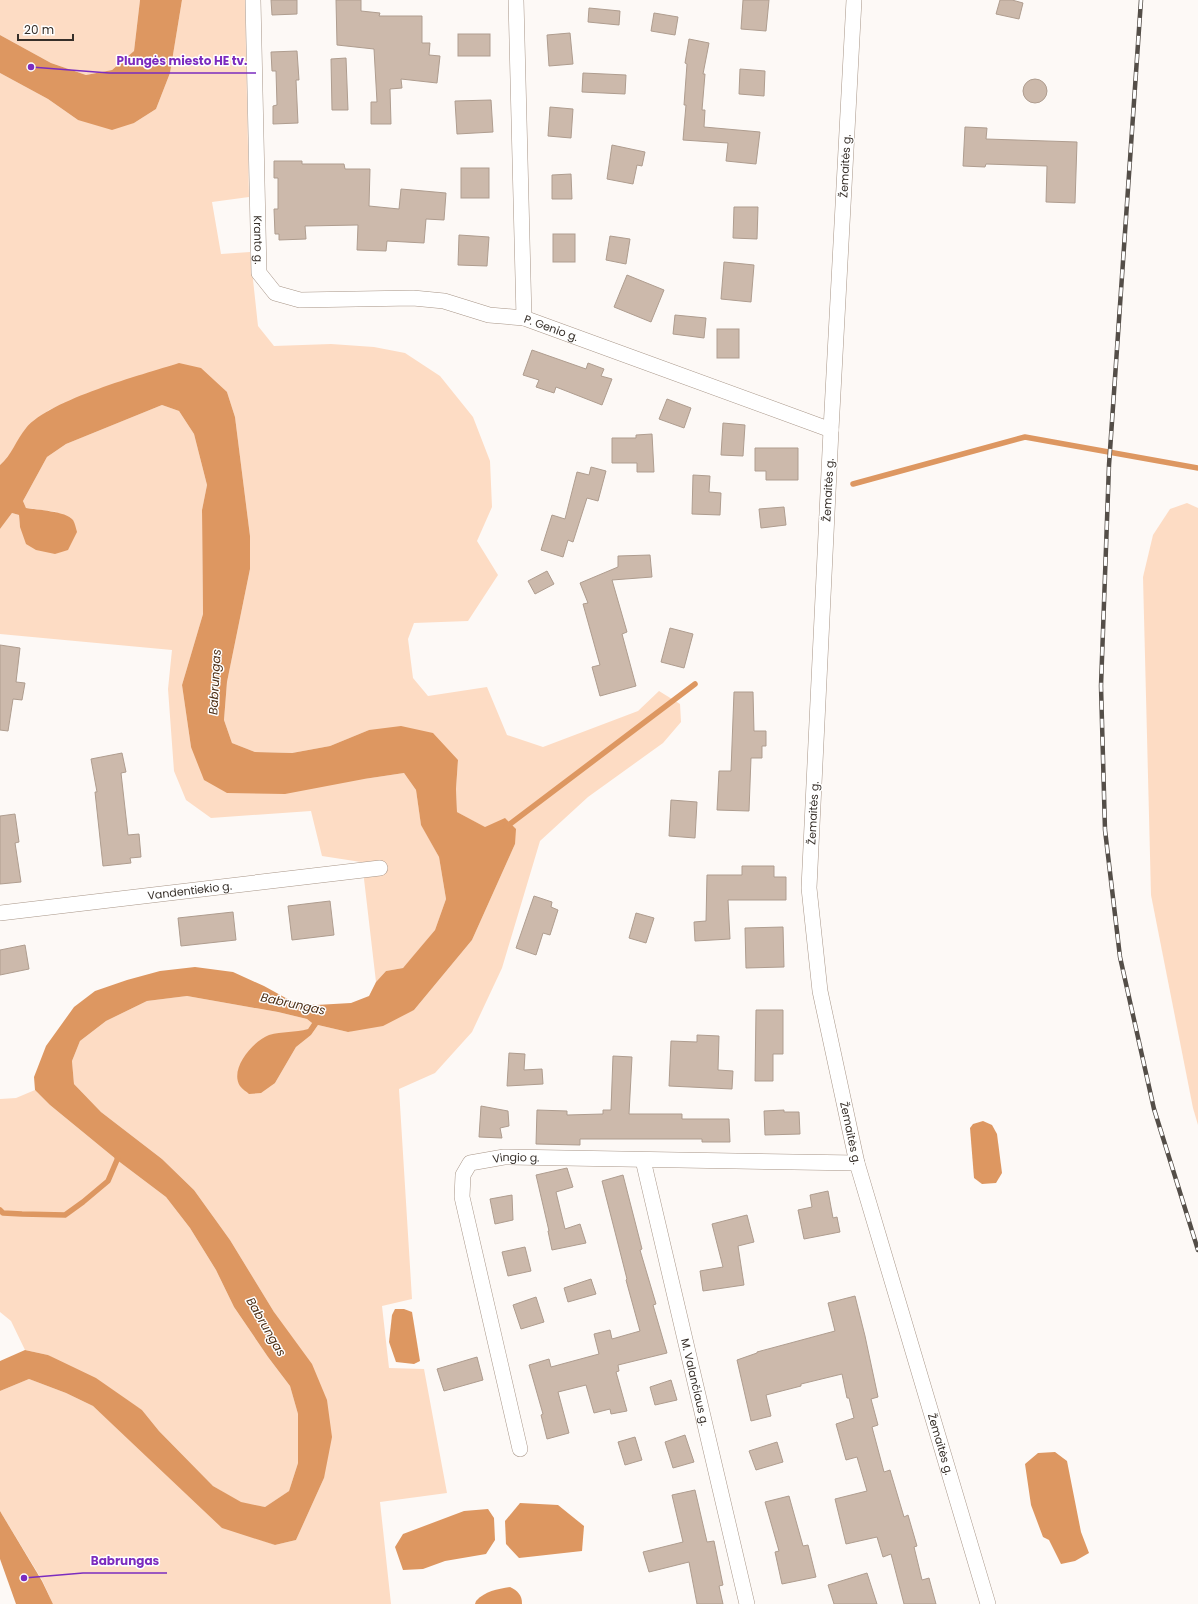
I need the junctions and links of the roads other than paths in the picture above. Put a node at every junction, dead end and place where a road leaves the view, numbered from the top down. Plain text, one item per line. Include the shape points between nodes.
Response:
1 (253, 0) edge
2 (516, 0) edge
3 (854, 0) edge
4 (524, 318) junction
5 (831, 430) junction
6 (380, 868) dead end
7 (0, 914) edge
8 (643, 1160) junction
9 (857, 1163) junction
10 (520, 1448) dead end
11 (747, 1604) edge
12 (988, 1604) edge

1 - 4 street, Kranto g. via 259,273 275,293 300,300 413,298 444,301 490,315
2 - 4 street, P. Genio g.
3 - 5 street, Žemaitės g.
4 - 5 street, P. Genio g.
5 - 9 street, Žemaitės g. via 810,888 820,991
6 - 7 street, Vandentiekio g.
8 - 9 street, Vingio g.
8 - 10 street, Vingio g. via 504,1157 470,1163 463,1175 462,1197
8 - 11 street, M. Valančiaus g.
9 - 12 street, Žemaitės g.

